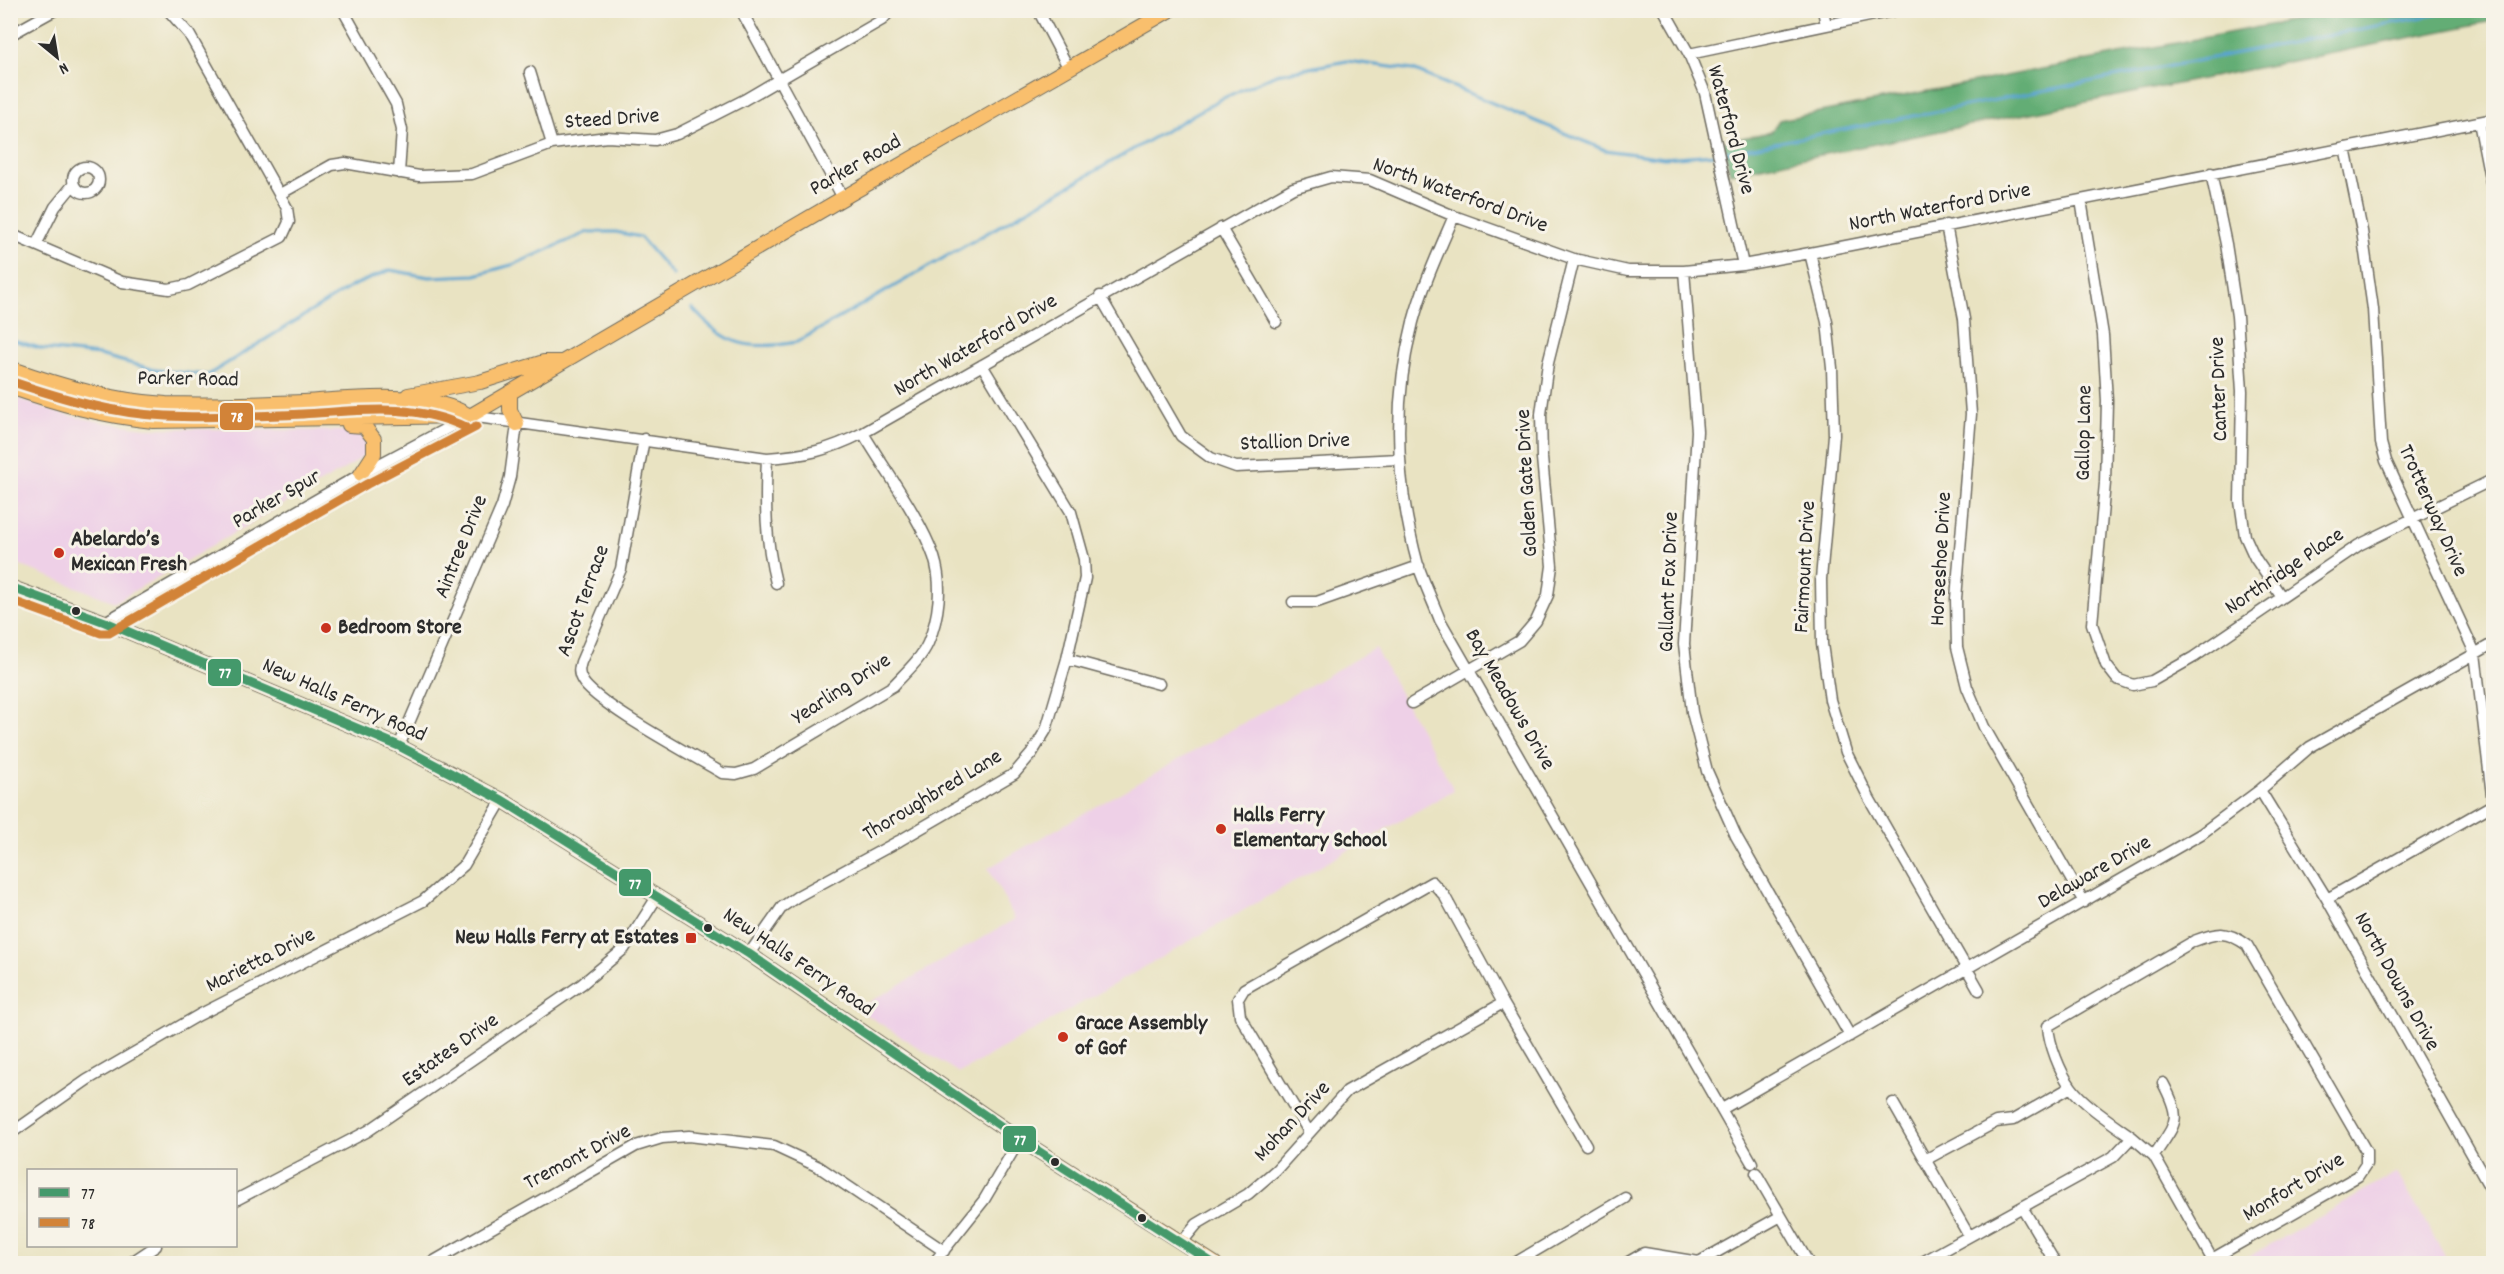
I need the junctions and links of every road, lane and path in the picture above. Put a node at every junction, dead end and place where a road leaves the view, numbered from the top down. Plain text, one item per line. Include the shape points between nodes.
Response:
1 (55, 10) edge
2 (168, 10) edge
3 (343, 10) edge
4 (741, 10) edge
5 (891, 10) edge
6 (1038, 10) edge
7 (1170, 10) edge
8 (1664, 10) edge
9 (1822, 10) edge
10 (1898, 10) edge
11 (1826, 25) junction
12 (10, 35) edge
13 (1689, 54) junction
14 (1069, 69) junction
15 (530, 72) dead end
16 (780, 78) junction
17 (2493, 119) edge
18 (2479, 122) junction
19 (552, 144) junction
20 (2345, 148) junction
21 (399, 173) junction
22 (2211, 174) junction
23 (74, 185) dead end
24 (280, 194) junction
25 (843, 198) junction
26 (2493, 198) edge
27 (2080, 200) junction
28 (1454, 216) junction
29 (1946, 225) junction
30 (1221, 228) junction
31 (10, 234) edge
32 (36, 245) junction
33 (1810, 253) junction
34 (1574, 259) junction
35 (1743, 265) junction
36 (1684, 271) junction
37 (1100, 296) junction
38 (1276, 322) dead end
39 (564, 362) junction
40 (982, 365) junction
41 (10, 368) edge
42 (10, 387) edge
43 (510, 393) junction
44 (370, 399) junction
45 (470, 416) junction
46 (287, 420) junction
47 (517, 424) junction
48 (863, 434) junction
49 (644, 439) junction
50 (767, 458) junction
51 (1399, 459) junction
52 (361, 474) junction
53 (2493, 479) edge
54 (2413, 520) junction
55 (1419, 566) junction
56 (776, 583) dead end
57 (10, 587) edge
58 (2281, 596) junction
59 (1293, 602) dead end
60 (105, 622) junction
61 (2493, 643) edge
62 (2475, 653) junction
63 (1067, 659) junction
64 (2106, 665) joint
65 (1468, 670) junction
66 (1159, 684) dead end
67 (1412, 703) dead end
68 (399, 746) junction
69 (722, 773) joint
70 (2260, 790) junction
71 (502, 800) junction
72 (2493, 807) edge
73 (657, 897) junction
74 (2327, 899) junction
75 (2084, 902) junction
76 (749, 954) junction
77 (1966, 968) junction
78 (1979, 990) dead end
79 (1503, 1003) junction
80 (1850, 1036) junction
81 (2163, 1083) dead end
82 (2071, 1087) junction
83 (1893, 1103) dead end
84 (1722, 1109) junction
85 (1309, 1132) junction
86 (10, 1134) edge
87 (2132, 1137) junction
88 (1020, 1139) junction
89 (1586, 1145) dead end
90 (2154, 1156) junction
91 (1925, 1160) junction
92 (2493, 1195) edge
93 (1625, 1198) dead end
94 (237, 1199) edge
95 (2022, 1207) junction
96 (1781, 1216) junction
97 (1969, 1236) junction
98 (1182, 1242) junction
99 (153, 1247) edge
100 (944, 1251) junction
101 (449, 1259) edge
102 (129, 1263) edge
103 (429, 1263) edge
104 (933, 1263) edge
105 (1215, 1263) edge
106 (1513, 1263) edge
107 (1625, 1263) edge
108 (1700, 1263) edge
109 (1809, 1263) edge
110 (1919, 1263) edge
111 (2056, 1263) edge

1 - 12 street
2 - 24 street via 189,34
3 - 21 street via 396,104 402,130
4 - 16 street
5 - 16 street, Steed Drive via 882,20
6 - 14 street
7 - 14 main road, Parker Road
8 - 13 street, Waterford Drive
9 - 11 street
10 - 11 street
11 - 13 street
13 - 35 street, Waterford Drive via 1705,93
14 - 25 main road, Parker Road
15 - 19 street
16 - 19 street, Steed Drive via 677,134 655,140 607,137
16 - 25 street
17 - 18 street, North Waterford Drive
18 - 20 street, North Waterford Drive
18 - 26 street
19 - 21 street, Steed Drive via 472,174
20 - 22 street, North Waterford Drive
20 - 54 street, Trotterway Drive via 2373,309 2381,443
21 - 24 street, Steed Drive via 345,163 332,165
22 - 27 street, North Waterford Drive
22 - 58 street, Canter Drive via 2237,316 2242,391 2240,501 2245,536
23 - 32 street via 55,207
24 - 32 street via 289,222 282,237 189,285 169,289 122,282
25 - 39 main road, Parker Road
27 - 29 street, North Waterford Drive
27 - 64 street, Gallop Lane via 2103,335 2107,401 2105,483 2092,624
28 - 30 street, North Waterford Drive via 1370,180 1331,177 1293,188
28 - 34 street, North Waterford Drive
28 - 51 street, Bay Meadows Drive via 1413,322 1399,412
29 - 33 street, North Waterford Drive
29 - 75 street, Horseshoe Drive via 1964,319 1971,414 1956,599 1957,647 1967,687 1984,727
30 - 37 street, North Waterford Drive
30 - 38 street
31 - 32 street
33 - 35 street, North Waterford Drive
33 - 77 street, Fairmount Drive via 1827,322 1832,369 1834,435 1821,579 1822,644 1830,700 1846,752 1869,798
34 - 36 street, North Waterford Drive via 1628,271
34 - 65 street, Golden Gate Drive via 1548,363 1541,414 1552,566 1548,595 1536,621 1520,641
35 - 36 street, North Waterford Drive
36 - 80 street, Gallant Fox Drive via 1697,431 1684,644 1692,712 1707,771 1736,836
37 - 40 street, North Waterford Drive
37 - 51 street, Stallion Drive via 1181,436 1211,458 1236,467
39 - 43 main road, Parker Road
39 - 44 main road, Parker Road via 544,362 480,382
40 - 48 street, North Waterford Drive
40 - 63 street, Thoroughbred Lane via 1071,512 1080,538 1085,578
41 - 44 main road, Parker Road via 86,393 132,401 202,404
42 - 46 main road, Parker Road via 61,405 120,417
43 - 45 main road, Parker Road
43 - 47 main road via 510,410
44 - 45 main road, Parker Road via 433,402 455,407
45 - 46 main road, Parker Road
45 - 47 street, North Waterford Drive
45 - 52 street, Parker Spur
46 - 52 main road via 364,426 374,439 374,454
47 - 49 street, North Waterford Drive
47 - 68 street, Aintree Drive via 502,506
48 - 50 street, North Waterford Drive via 832,449
48 - 69 street, Yearling Drive via 934,558 939,598 927,645 893,686 754,769
49 - 50 street, North Waterford Drive
49 - 69 street, Ascot Terrace via 621,569 579,671 588,689 606,703
50 - 56 street via 764,515
51 - 55 street, Bay Meadows Drive
52 - 60 street, Parker Spur
53 - 54 street, Northridge Place
54 - 58 street, Northridge Place via 2359,545
54 - 62 street, Trotterway Drive
55 - 59 street via 1317,602
55 - 65 street, Bay Meadows Drive via 1440,620
57 - 60 main road, New Halls Ferry Road
58 - 64 street, Northridge Place via 2194,657 2152,681 2133,685 2117,679
60 - 68 main road, New Halls Ferry Road
61 - 62 street, Delaware Drive
62 - 70 street, Delaware Drive via 2310,747
62 - 72 street, Trotterway Drive
63 - 66 street
63 - 76 street, Thoroughbred Lane via 1046,730 1014,774 798,896 782,907
65 - 67 street, Golden Gate Drive
65 - 84 street, Bay Meadows Drive
68 - 71 main road, New Halls Ferry Road
70 - 74 street, North Downs Drive
70 - 75 street, Delaware Drive via 2201,834
71 - 73 main road, New Halls Ferry Road
71 - 86 street, Marietta Drive via 464,865 423,902 199,1015 87,1080
72 - 74 street
73 - 76 main road, New Halls Ferry Road
73 - 94 street, Estates Drive via 624,949 582,984 368,1131
74 - 92 street, North Downs Drive
75 - 77 street, Delaware Drive
76 - 88 main road, New Halls Ferry Road
77 - 78 street, Fairmount Drive
77 - 80 street, Delaware Drive
79 - 85 street, Mohan Drive via 1347,1091
79 - 85 street via 1444,895 1432,882 1244,989 1238,999 1240,1016
79 - 89 street
80 - 84 street, Delaware Drive
81 - 90 street via 2175,1106 2175,1123
82 - 87 street
82 - 90 street, Monfort Drive via 2049,1041 2048,1026 2194,941 2214,934 2232,934 2247,945 2366,1151 2366,1164 2358,1176 2212,1259
82 - 91 street via 2013,1120 1996,1122
83 - 91 street
84 - 96 street, Bay Meadows Drive
85 - 98 street, Mohan Drive via 1262,1182 1197,1224
87 - 90 street
87 - 95 street via 2113,1156
88 - 98 main road, New Halls Ferry Road
88 - 100 street via 984,1200
91 - 97 street
93 - 106 street
95 - 97 street
95 - 111 street
96 - 108 street
96 - 109 street, Bay Meadows Drive
97 - 110 street
98 - 105 main road, New Halls Ferry Road
99 - 102 street
100 - 101 street, Tremont Drive via 819,1167 774,1146 689,1136 662,1138 636,1146
100 - 104 street
101 - 103 street, Tremont Drive
107 - 108 street via 1644,1253

